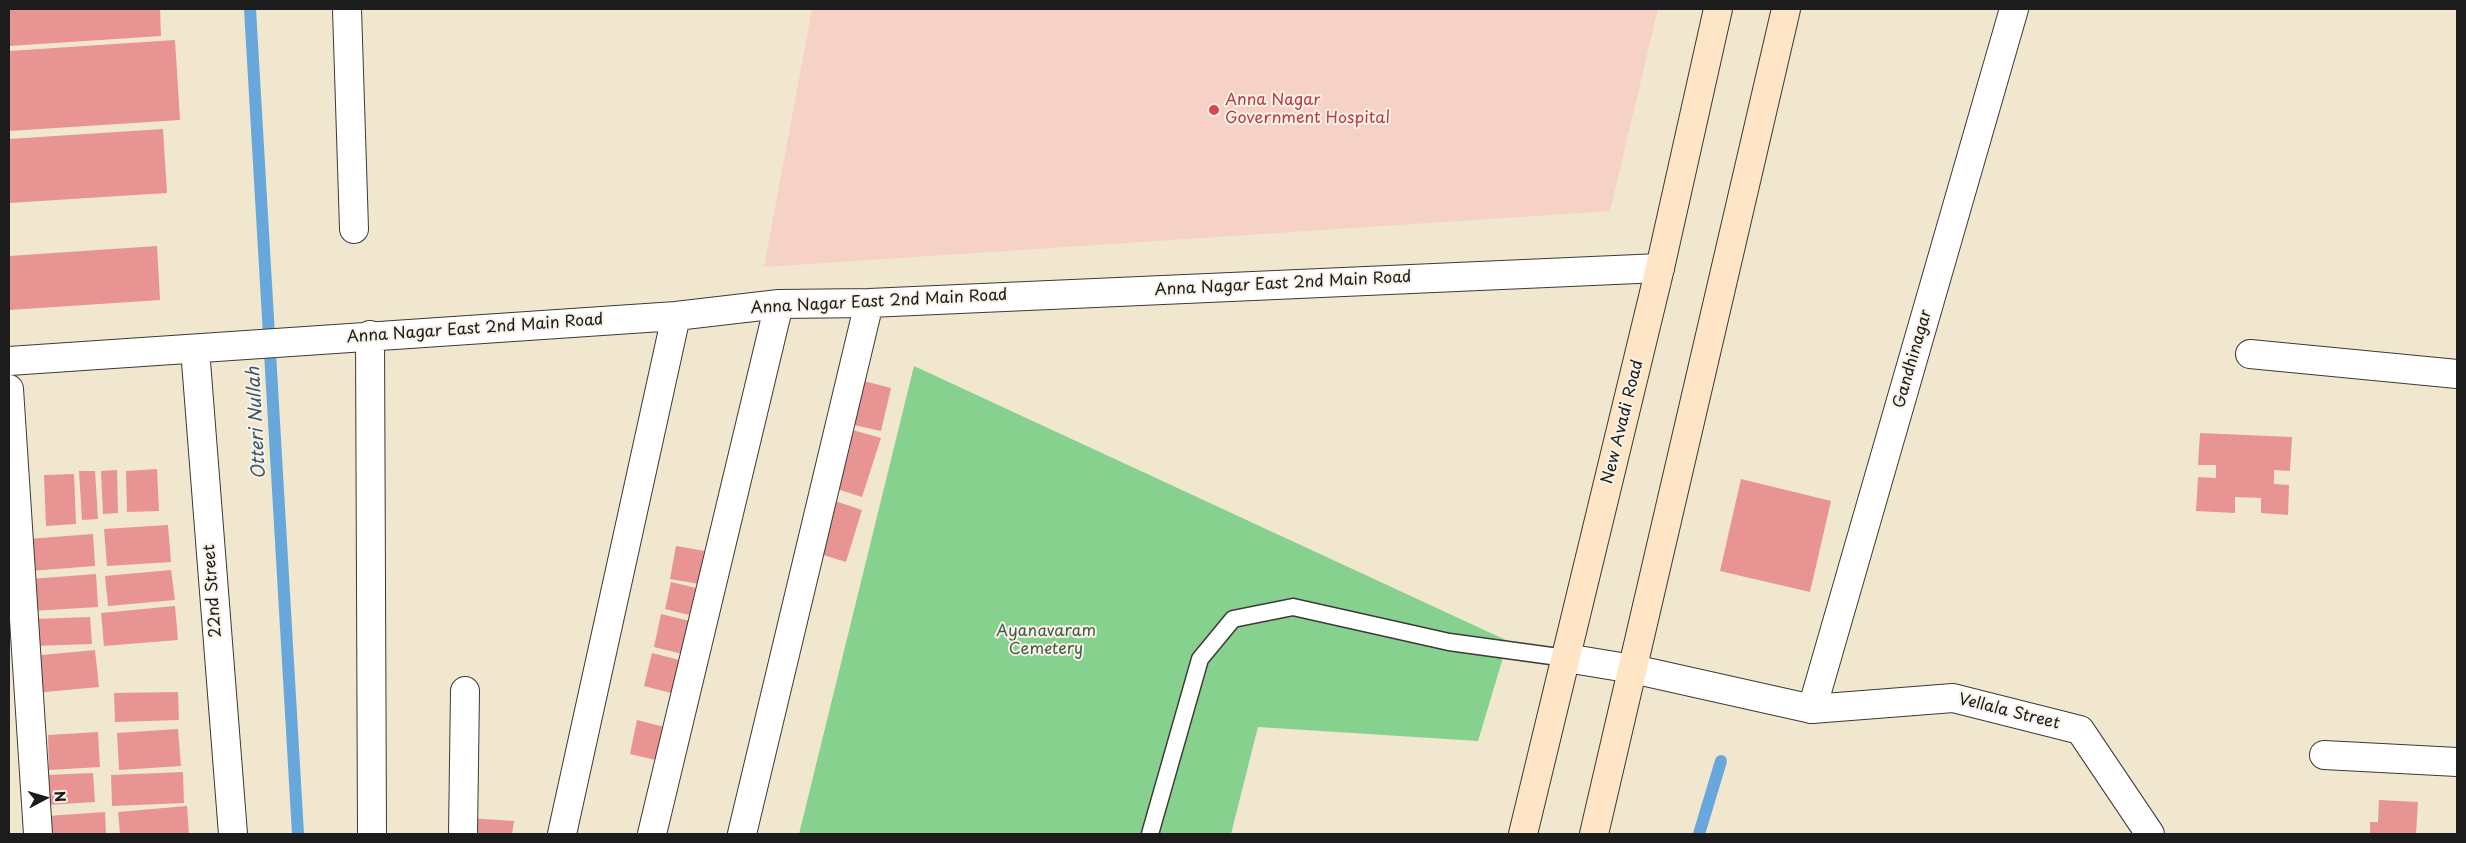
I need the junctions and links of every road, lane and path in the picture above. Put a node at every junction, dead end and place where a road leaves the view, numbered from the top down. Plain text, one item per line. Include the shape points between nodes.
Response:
1 (347, 9) edge
2 (1718, 9) edge
3 (1786, 9) edge
4 (2014, 9) edge
5 (354, 229) dead end
6 (1660, 268) junction
7 (868, 303) junction
8 (779, 304) junction
9 (676, 316) junction
10 (370, 335) junction
11 (195, 348) junction
12 (2250, 354) dead end
13 (9, 361) edge
14 (2457, 374) edge
15 (9, 389) edge
16 (17, 652) edge
17 (1566, 658) junction
18 (1633, 669) junction
19 (465, 691) dead end
20 (1812, 709) junction
21 (2324, 755) dead end
22 (2457, 762) edge
23 (38, 834) edge
24 (233, 834) edge
25 (372, 834) edge
26 (463, 834) edge
27 (562, 834) edge
28 (652, 834) edge
29 (742, 834) edge
30 (1150, 834) edge
31 (1523, 834) edge
32 (1594, 834) edge
33 (2150, 834) edge

1 - 5 street
2 - 6 main road, New Avadi Road
3 - 18 main road
4 - 20 street, Gandhinagar
6 - 7 street, Anna Nagar East 2nd Main Road
6 - 17 main road, New Avadi Road
7 - 8 street, Anna Nagar East 2nd Main Road
7 - 29 street
8 - 9 street, Anna Nagar East 2nd Main Road
8 - 28 street
9 - 10 street, Anna Nagar East 2nd Main Road
9 - 27 street
10 - 11 street, Anna Nagar East 2nd Main Road
10 - 25 street
11 - 13 street, Anna Nagar East 2nd Main Road
11 - 24 street, 22nd Street
12 - 14 street
15 - 16 street
16 - 23 street
17 - 18 street, Vellala Street
17 - 30 lane via 1450,642 1293,607 1233,619 1200,659
17 - 31 main road, New Avadi Road
18 - 20 street, Vellala Street
18 - 32 main road
19 - 26 street
20 - 33 street, Vellala Street via 1953,698 2080,730
21 - 22 street

